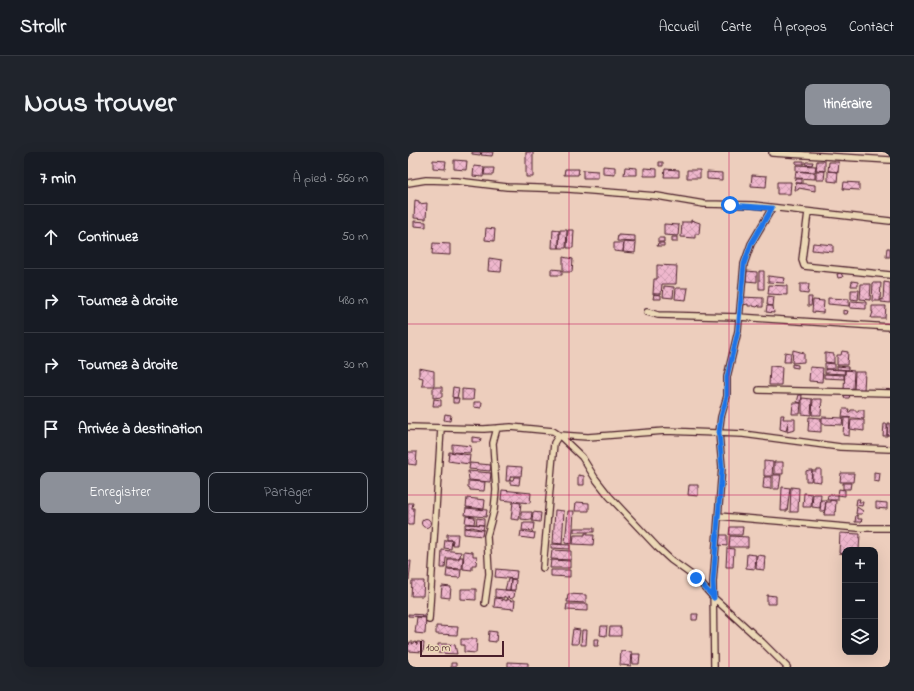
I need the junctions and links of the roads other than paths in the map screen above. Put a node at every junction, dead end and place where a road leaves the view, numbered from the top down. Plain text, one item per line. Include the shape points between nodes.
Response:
1 (772, 153) dead end
2 (890, 160) edge
3 (408, 183) edge
4 (772, 208) junction
5 (808, 212) junction
6 (890, 221) edge
7 (890, 275) edge
8 (647, 312) dead end
9 (739, 317) junction
10 (890, 327) edge
11 (759, 390) dead end
12 (890, 393) edge
13 (408, 426) edge
14 (441, 428) junction
15 (497, 428) junction
16 (719, 433) junction
17 (559, 435) junction
18 (890, 450) edge
19 (718, 516) junction
20 (890, 528) edge
21 (543, 568) dead end
22 (714, 598) junction
23 (485, 603) dead end
24 (429, 620) dead end
25 (714, 667) edge
26 (787, 667) edge

1 - 2 street
3 - 4 street via 426,180 457,181 507,187 657,196 698,203
4 - 5 street
4 - 9 street via 751,244 744,264
5 - 6 street
5 - 7 street via 802,260 804,266
8 - 9 street via 658,315
9 - 10 street
9 - 16 street
11 - 12 street
13 - 14 street
14 - 15 street
14 - 24 street
15 - 17 street via 542,429
15 - 23 street via 493,443 496,490 487,536 489,574
16 - 17 street via 665,430 588,437
16 - 18 street
16 - 19 street via 722,467
17 - 21 street via 554,443
17 - 22 street via 582,457 609,496 657,547 696,578
19 - 20 street via 858,528
19 - 22 street
22 - 25 street
22 - 26 street

